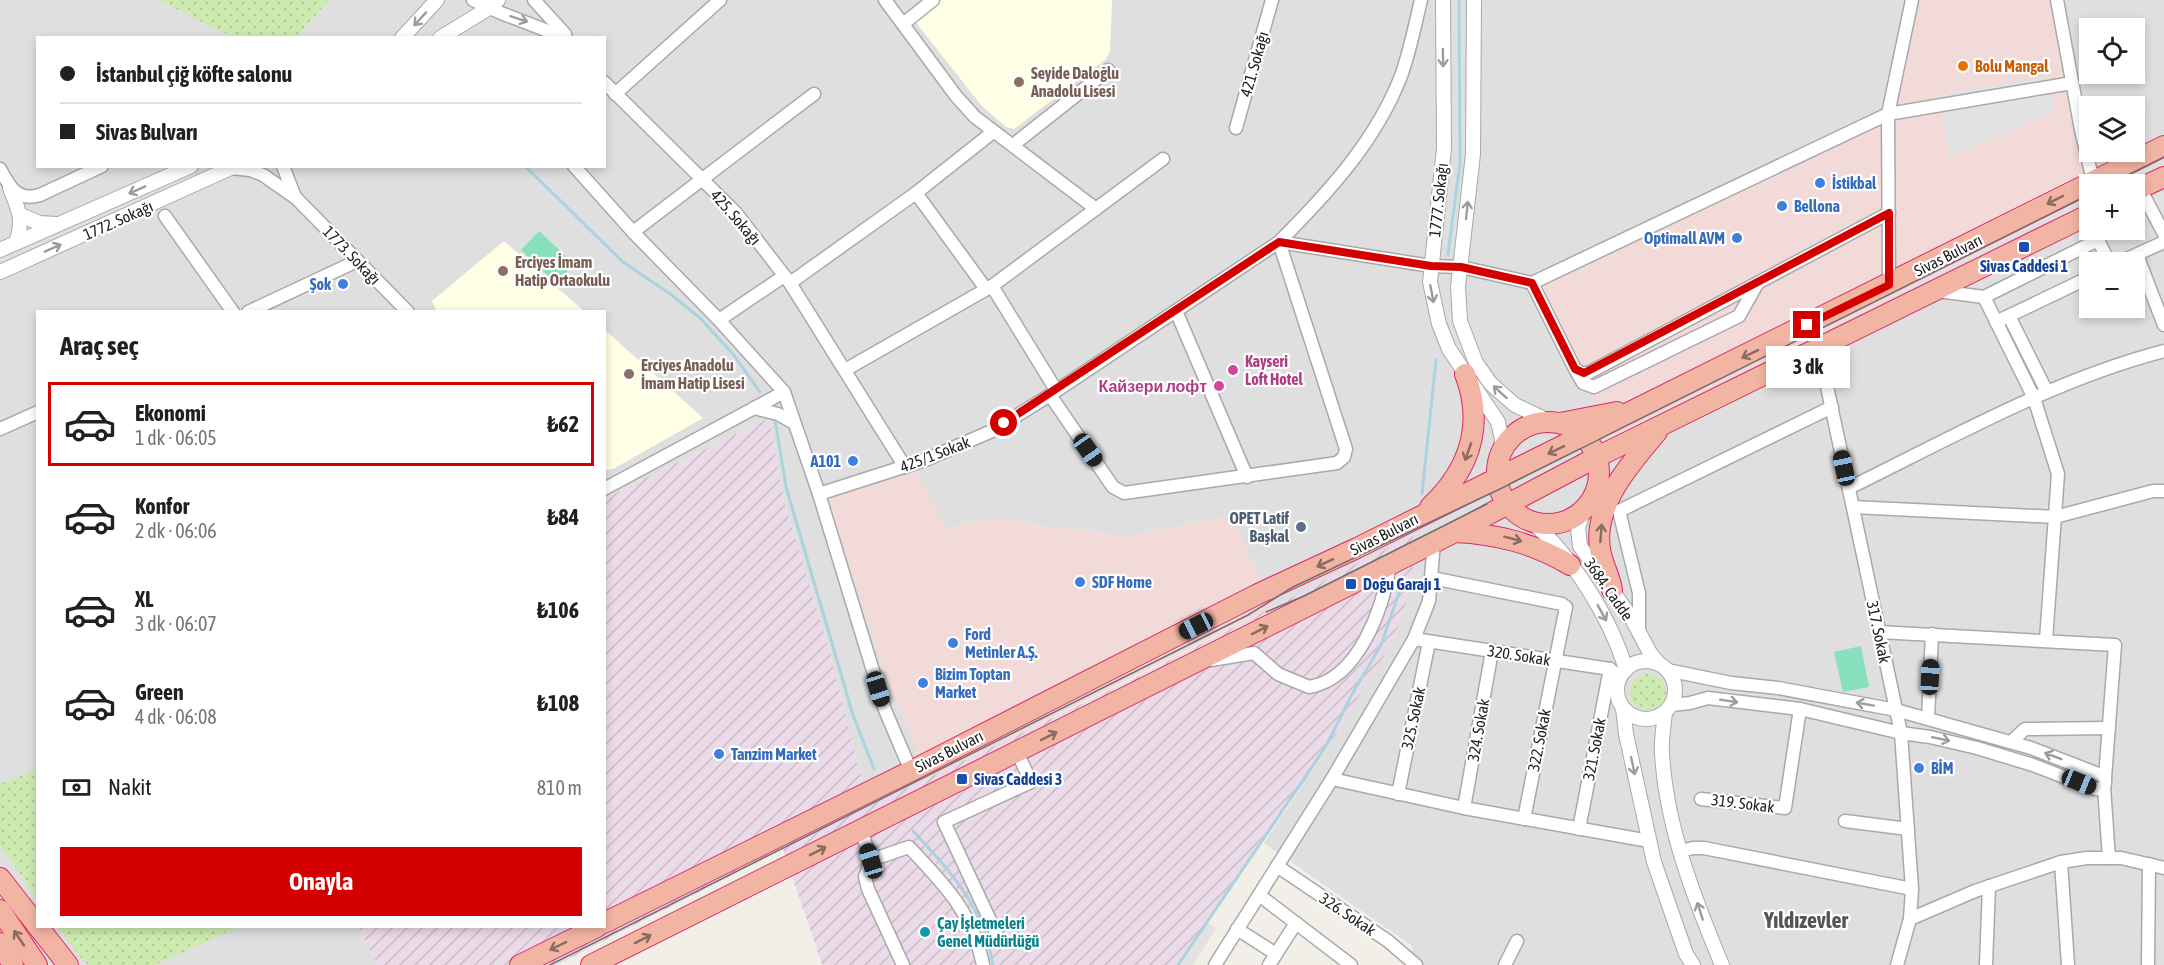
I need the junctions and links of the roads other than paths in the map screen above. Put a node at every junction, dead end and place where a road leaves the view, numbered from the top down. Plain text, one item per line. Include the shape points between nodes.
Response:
1 (437, 0) edge
2 (472, 0) edge
3 (534, 0) edge
4 (719, 0) edge
5 (885, 0) edge
6 (933, 0) edge
7 (1272, 0) edge
8 (1421, 0) edge
9 (1443, 0) edge
10 (1474, 0) edge
11 (1912, 0) edge
12 (2057, 0) edge
13 (494, 4) edge
14 (903, 24) junction
15 (404, 36) edge
16 (443, 36) edge
17 (563, 36) edge
18 (565, 36) edge
19 (1108, 70) dead end
20 (2072, 83) junction
21 (606, 84) edge
22 (615, 94) junction
23 (814, 94) dead end
24 (1888, 114) junction
25 (1236, 128) dead end
26 (993, 132) junction
27 (1013, 145) junction
28 (2164, 146) edge
29 (1163, 159) dead end
30 (98, 168) edge
31 (186, 168) edge
32 (231, 168) edge
33 (238, 168) edge
34 (284, 168) edge
35 (576, 168) edge
36 (0, 169) edge
37 (2092, 174) edge
38 (2107, 174) edge
39 (2164, 177) edge
40 (702, 180) junction
41 (2145, 186) edge
42 (10, 188) junction
43 (2079, 188) edge
44 (916, 193) junction
45 (2145, 197) edge
46 (296, 198) junction
47 (1096, 209) junction
48 (2159, 211) edge
49 (1889, 213) junction
50 (21, 214) junction
51 (165, 216) dead end
52 (59, 224) junction
53 (2079, 229) edge
54 (633, 232) junction
55 (2079, 232) edge
56 (2164, 234) edge
57 (1279, 242) junction
58 (2164, 242) edge
59 (15, 243) junction
60 (0, 250) edge
61 (2143, 252) edge
62 (357, 261) junction
63 (1431, 266) junction
64 (1461, 267) junction
65 (0, 272) edge
66 (2145, 276) edge
67 (787, 279) junction
68 (2079, 282) edge
69 (1532, 283) junction
70 (1758, 283) junction
71 (1889, 285) junction
72 (989, 288) junction
73 (1937, 291) junction
74 (1984, 297) junction
75 (233, 310) edge
76 (252, 310) edge
77 (406, 310) edge
78 (1176, 311) junction
79 (2009, 316) junction
80 (719, 321) junction
81 (1996, 322) junction
82 (2164, 325) edge
83 (1819, 349) junction
84 (2164, 351) edge
85 (1575, 369) junction
86 (845, 370) junction
87 (1465, 374) junction
88 (784, 392) junction
89 (2047, 392) junction
90 (1053, 393) junction
91 (2034, 398) junction
92 (1643, 407) junction
93 (1832, 407) junction
94 (754, 408) junction
95 (36, 413) edge
96 (1555, 422) junction
97 (794, 423) junction
98 (1663, 425) junction
99 (0, 429) edge
100 (1584, 436) junction
101 (1501, 453) junction
102 (1597, 457) junction
103 (905, 467) junction
104 (1247, 477) junction
105 (1498, 479) junction
106 (606, 488) edge
107 (1848, 488) junction
108 (2164, 491) edge
109 (819, 494) junction
110 (1508, 504) junction
111 (1852, 507) junction
112 (1584, 509) junction
113 (1424, 514) junction
114 (2055, 517) junction
115 (1529, 520) junction
116 (1455, 532) junction
117 (1434, 542) junction
118 (1390, 564) junction
119 (1570, 564) junction
120 (1432, 578) junction
121 (1611, 590) junction
122 (1879, 632) junction
123 (1639, 634) junction
124 (1932, 634) junction
125 (1414, 639) junction
126 (2046, 640) junction
127 (1429, 642) junction
128 (1492, 651) junction
129 (1555, 661) junction
130 (1193, 663) junction
131 (1663, 667) junction
132 (1619, 672) junction
133 (1623, 708) junction
134 (1668, 708) junction
135 (1800, 709) junction
136 (1896, 710) junction
137 (1928, 719) junction
138 (2109, 728) junction
139 (1901, 733) junction
140 (2011, 742) junction
141 (1017, 752) junction
142 (911, 771) junction
143 (1332, 779) junction
144 (2104, 783) junction
145 (1398, 794) junction
146 (1701, 798) dead end
147 (1464, 808) junction
148 (1524, 819) junction
149 (1845, 821) dead end
150 (1579, 829) junction
151 (1908, 829) junction
152 (861, 830) junction
153 (1649, 841) junction
154 (1681, 851) junction
155 (2109, 858) junction
156 (871, 861) junction
157 (2061, 862) junction
158 (2149, 864) junction
159 (1277, 866) junction
160 (2164, 868) edge
161 (0, 878) edge
162 (1989, 886) junction
163 (1912, 889) junction
164 (1259, 895) junction
165 (8, 905) edge
166 (1910, 919) junction
167 (606, 922) edge
168 (1296, 923) junction
169 (595, 928) edge
170 (1238, 929) junction
171 (996, 933) dead end
172 (1517, 940) dead end
173 (0, 943) edge
174 (1276, 954) junction
175 (13, 965) edge
176 (37, 965) edge
177 (68, 965) edge
178 (520, 965) edge
179 (591, 965) edge
180 (903, 965) edge
181 (983, 965) edge
182 (1215, 965) edge
183 (1269, 965) edge
184 (1351, 965) edge
185 (1416, 965) edge
186 (1505, 965) edge
187 (1693, 965) edge
188 (1722, 965) edge
189 (1897, 965) edge
190 (1986, 965) edge
191 (2068, 965) edge
192 (2148, 965) edge

1 -> 15 street
2 - 13 street
3 - 18 street
4 - 22 street
5 - 14 street
6 - 14 street
7 - 25 street, 421. Sokağı
8 - 57 street, 425/1 Sokak via 1405,66 1389,103 1342,175
9 -> 63 street, 1777. Sokağı via 1444,148
64 -> 10 street, 1777. Sokağı via 1473,154
11 - 24 street
12 - 20 street
13 - 16 street
13 -> 17 street
14 - 26 street via 956,96
19 - 27 street
20 - 24 street
20 - 37 street
21 - 22 street, 425. Sokağı
22 - 40 street, 425. Sokağı
23 - 40 street
24 - 49 street
24 - 69 street
26 - 27 street
26 - 44 street
27 - 47 street
28 - 38 highway, Sivas Bulvarı
29 - 47 street
30 - 42 street via 34,197 23,197
31 -> 52 street, 1772. Sokağı
65 -> 32 street, 1772. Sokağı
33 - 46 street, 1773. Sokağı via 263,175
34 - 46 street, 1773. Sokağı
35 - 54 street
36 - 42 street
39 - 41 highway
40 - 54 street
40 - 67 street, 425. Sokağı via 736,213
42 - 50 street
43 -> 71 highway, Sivas Bulvarı
44 - 67 street
44 - 72 street
45 - 48 street
46 - 62 street, 1773. Sokağı
47 - 72 street
48 - 56 street
49 - 70 street
49 - 71 street
50 - 52 street via 39,223
50 - 59 street
51 - 75 street
52 - 59 street, 1772. Sokağı
53 - 73 highway, Sivas Bulvarı
54 - 80 street
55 - 74 street
57 - 63 street
57 - 78 street, 425/1 Sokak
57 - 104 street via 1346,449 1337,463
58 - 61 street
59 - 60 street, 1772. Sokağı
62 - 76 street
62 - 77 street, 1773. Sokağı
63 - 64 street
63 -> 87 street, 1777. Sokağı via 1430,282 1439,324
64 - 69 street
96 -> 64 street, 1777. Sokağı via 1505,397 1476,363 1458,310
66 - 82 street
67 - 80 street
67 - 86 street, 425. Sokağı
68 - 79 street
69 - 85 street
70 - 85 street via 1588,373
70 - 85 street via 1738,316 1594,387 1583,383
71 -> 92 highway, Sivas Bulvarı
72 - 86 street
72 - 90 street
73 - 74 street
73 - 83 highway, Sivas Bulvarı
74 - 81 street
78 - 90 street, 425/1 Sokak
78 - 104 street
79 - 81 street
79 - 89 street
80 - 88 street
81 - 91 street
83 - 93 street, 317. Sokak
83 - 98 highway, Sivas Bulvarı
84 - 89 street
86 - 103 street, 425. Sokağı
87 - 101 street, 1777. Sokağı via 1498,422
87 -> 113 highway via 1473,406 1470,446 1453,481
88 - 94 street
88 - 97 street
89 - 91 street
90 - 103 street, 425/1 Sokak via 983,435
90 - 104 street via 1119,492
91 - 107 street
91 - 114 street via 2058,474
92 - 96 highway
92 - 100 highway, Sivas Bulvarı
93 - 107 street, 317. Sokak
93 - 123 street via 1619,511 1640,593
94 - 97 street
94 - 106 street
95 - 99 street
96 - 100 highway
96 - 101 highway via 1533,424 1517,432
97 - 109 street
98 - 102 highway, Sivas Bulvarı
121 -> 98 highway via 1600,545 1606,506 1623,472
100 - 102 highway
100 -> 105 highway, Sivas Bulvarı
101 - 105 highway
102 - 110 highway, Sivas Bulvarı
102 - 112 highway via 1598,483
103 - 109 street, 425/1 Sokak
105 - 110 highway
105 - 113 highway, Sivas Bulvarı
107 - 111 street, 317. Sokak
108 - 114 street
109 - 142 street via 885,710
110 - 115 highway
110 - 116 highway, Sivas Bulvarı
111 - 114 street
111 - 122 street, 317. Sokak
112 - 115 highway via 1555,523
112 - 121 street, 3684. Cadde via 1578,528 1580,546
113 -> 142 highway, Sivas Bulvarı
114 - 126 street
115 - 119 street, 3684. Cadde
116 - 117 highway, Sivas Bulvarı
116 -> 119 highway via 1511,538
117 - 118 highway, Sivas Bulvarı
117 - 120 street
130 -> 118 highway, Sivas Bulvarı
118 - 130 street via 1384,595 1367,636 1340,672 1323,684 1309,687 1278,674 1254,653
119 -> 132 street, 3684. Cadde via 1621,652
120 - 125 street via 1426,612
120 - 129 street, 322. Sokak via 1564,605 1567,609
121 - 123 street, 3684. Cadde
122 - 124 street
122 - 136 street, 317. Sokak
123 - 131 street, 3684. Cadde
124 - 126 street
124 - 137 street
125 - 127 street, 320. Sokak
125 - 143 street
126 - 138 street via 2115,645
127 - 128 street, 320. Sokak
127 - 145 street, 325. Sokak
128 - 129 street, 320. Sokak
128 - 147 street, 324. Sokak
129 - 132 street, 320. Sokak
129 - 148 street, 322. Sokak
141 -> 130 highway, Sivas Bulvarı
131 - 132 street via 1649,661 1639,662
131 - 134 street via 1675,686 1675,696
136 -> 131 street via 1731,683
132 - 133 street via 1618,700
132 - 150 street, 321. Sokak
133 - 134 street via 1648,719
133 -> 153 street
134 -> 135 street via 1708,698
134 - 154 street via 1662,751 1666,792
135 - 139 street
135 - 146 street, 319. Sokak via 1785,808
136 - 137 street
136 - 139 street, 317. Sokak
137 - 140 street
138 - 140 street via 2025,729
138 - 144 street
139 -> 144 street via 1977,748 2095,789
139 - 151 street, 317. Sokak
144 -> 140 street via 2101,775
141 - 152 highway, Sivas Bulvarı
141 - 171 street via 1031,782 944,822
142 - 167 highway, Sivas Bulvarı
143 - 145 street
143 - 159 street
144 - 155 street
145 - 147 street
147 - 148 street
148 - 150 street
149 - 151 street
150 - 153 street
151 - 163 street, 317. Sokak
152 - 156 street
179 -> 152 highway, Sivas Bulvarı
153 - 187 street
154 - 163 street via 1704,848
188 -> 154 street via 1702,919
155 - 157 street
155 - 158 street
156 - 180 street via 865,877 868,889
156 - 181 street via 909,847 959,903
157 - 162 street
157 - 191 street
158 - 160 street
158 - 192 street
159 - 164 street
159 - 185 street, 326. Sokak via 1388,941
161 - 165 highway
162 - 166 street
162 - 190 street
163 - 166 street, 317. Sokak
164 - 168 street
164 - 170 street
176 -> 165 highway
165 - 177 highway
166 - 189 street, 317. Sokak
168 - 174 street
168 - 184 street
169 -> 178 highway
170 - 174 street
170 - 182 street
172 - 186 street
173 - 175 highway
174 - 183 street

